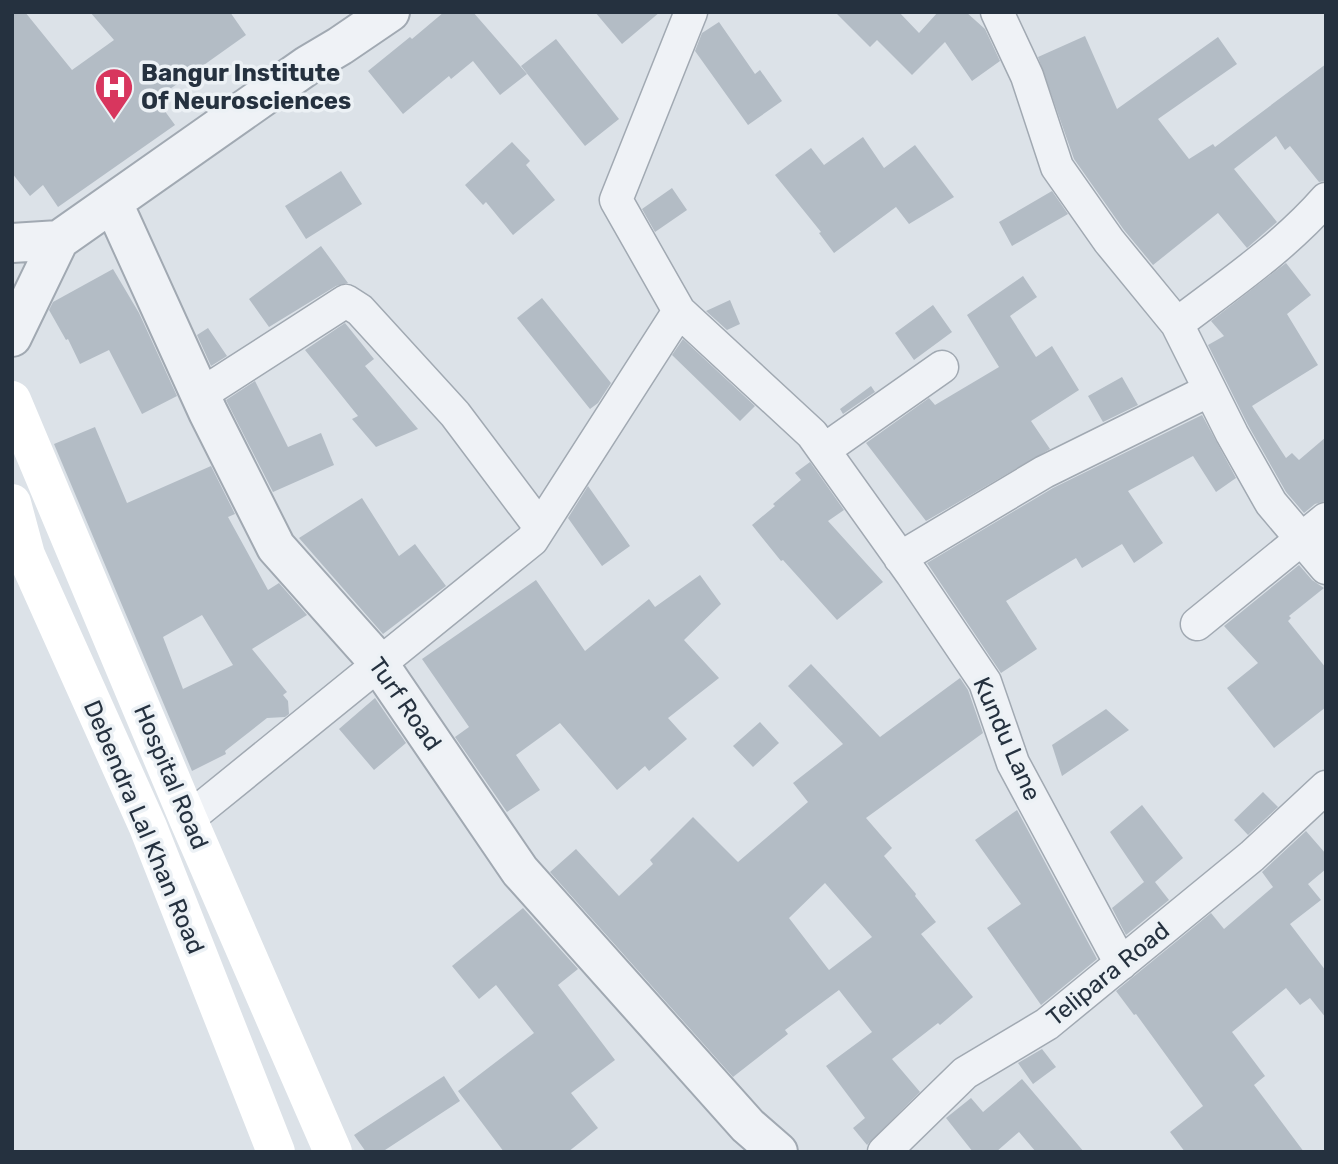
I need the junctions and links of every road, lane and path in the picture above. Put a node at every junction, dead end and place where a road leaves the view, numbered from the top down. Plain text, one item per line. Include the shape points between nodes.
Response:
1 (390, 12) edge
2 (691, 12) edge
3 (997, 12) edge
4 (1326, 199) edge
5 (113, 203) junction
6 (59, 240) junction
7 (12, 243) edge
8 (679, 311) junction
9 (1177, 324) junction
10 (12, 337) edge
11 (942, 367) dead end
12 (1210, 390) junction
13 (200, 395) junction
14 (12, 400) edge
15 (824, 450) junction
16 (12, 503) edge
17 (1326, 519) edge
18 (540, 527) junction
19 (1301, 539) junction
20 (900, 558) junction
21 (19, 561) edge
22 (1326, 568) edge
23 (1197, 624) dead end
24 (378, 663) junction
25 (1326, 787) edge
26 (188, 819) junction
27 (1121, 964) junction
28 (276, 1152) edge
29 (333, 1152) edge
30 (778, 1152) edge
31 (884, 1152) edge

1 - 5 street
2 - 8 street, Kundu Lane via 616,200
3 - 9 street via 1027,76 1057,167 1109,241
4 - 9 street via 1252,267
5 - 6 street
5 - 13 street, Turf Road
6 - 7 street
6 - 10 street
8 - 15 street, Kundu Lane
8 - 18 street
9 - 12 street
11 - 15 street
12 - 19 street via 1271,503
12 - 20 street via 1044,472
13 - 18 street via 346,301 360,310 455,414
13 - 24 street, Turf Road via 276,547
14 - 26 main road, Hospital Road
15 - 20 street, Kundu Lane
16 - 21 main road, Debendra Lal Khan Road
17 - 19 street
18 - 24 street via 532,540
19 - 22 street
19 - 23 street
20 - 27 street, Kundu Lane via 985,682 1013,763
21 - 28 main road, Debendra Lal Khan Road via 148,827
24 - 26 street
24 - 30 street, Turf Road via 520,871 748,1126
25 - 27 street, Telipara Road via 1252,856
26 - 29 main road, Hospital Road
27 - 31 street, Telipara Road via 1047,1024 965,1073

